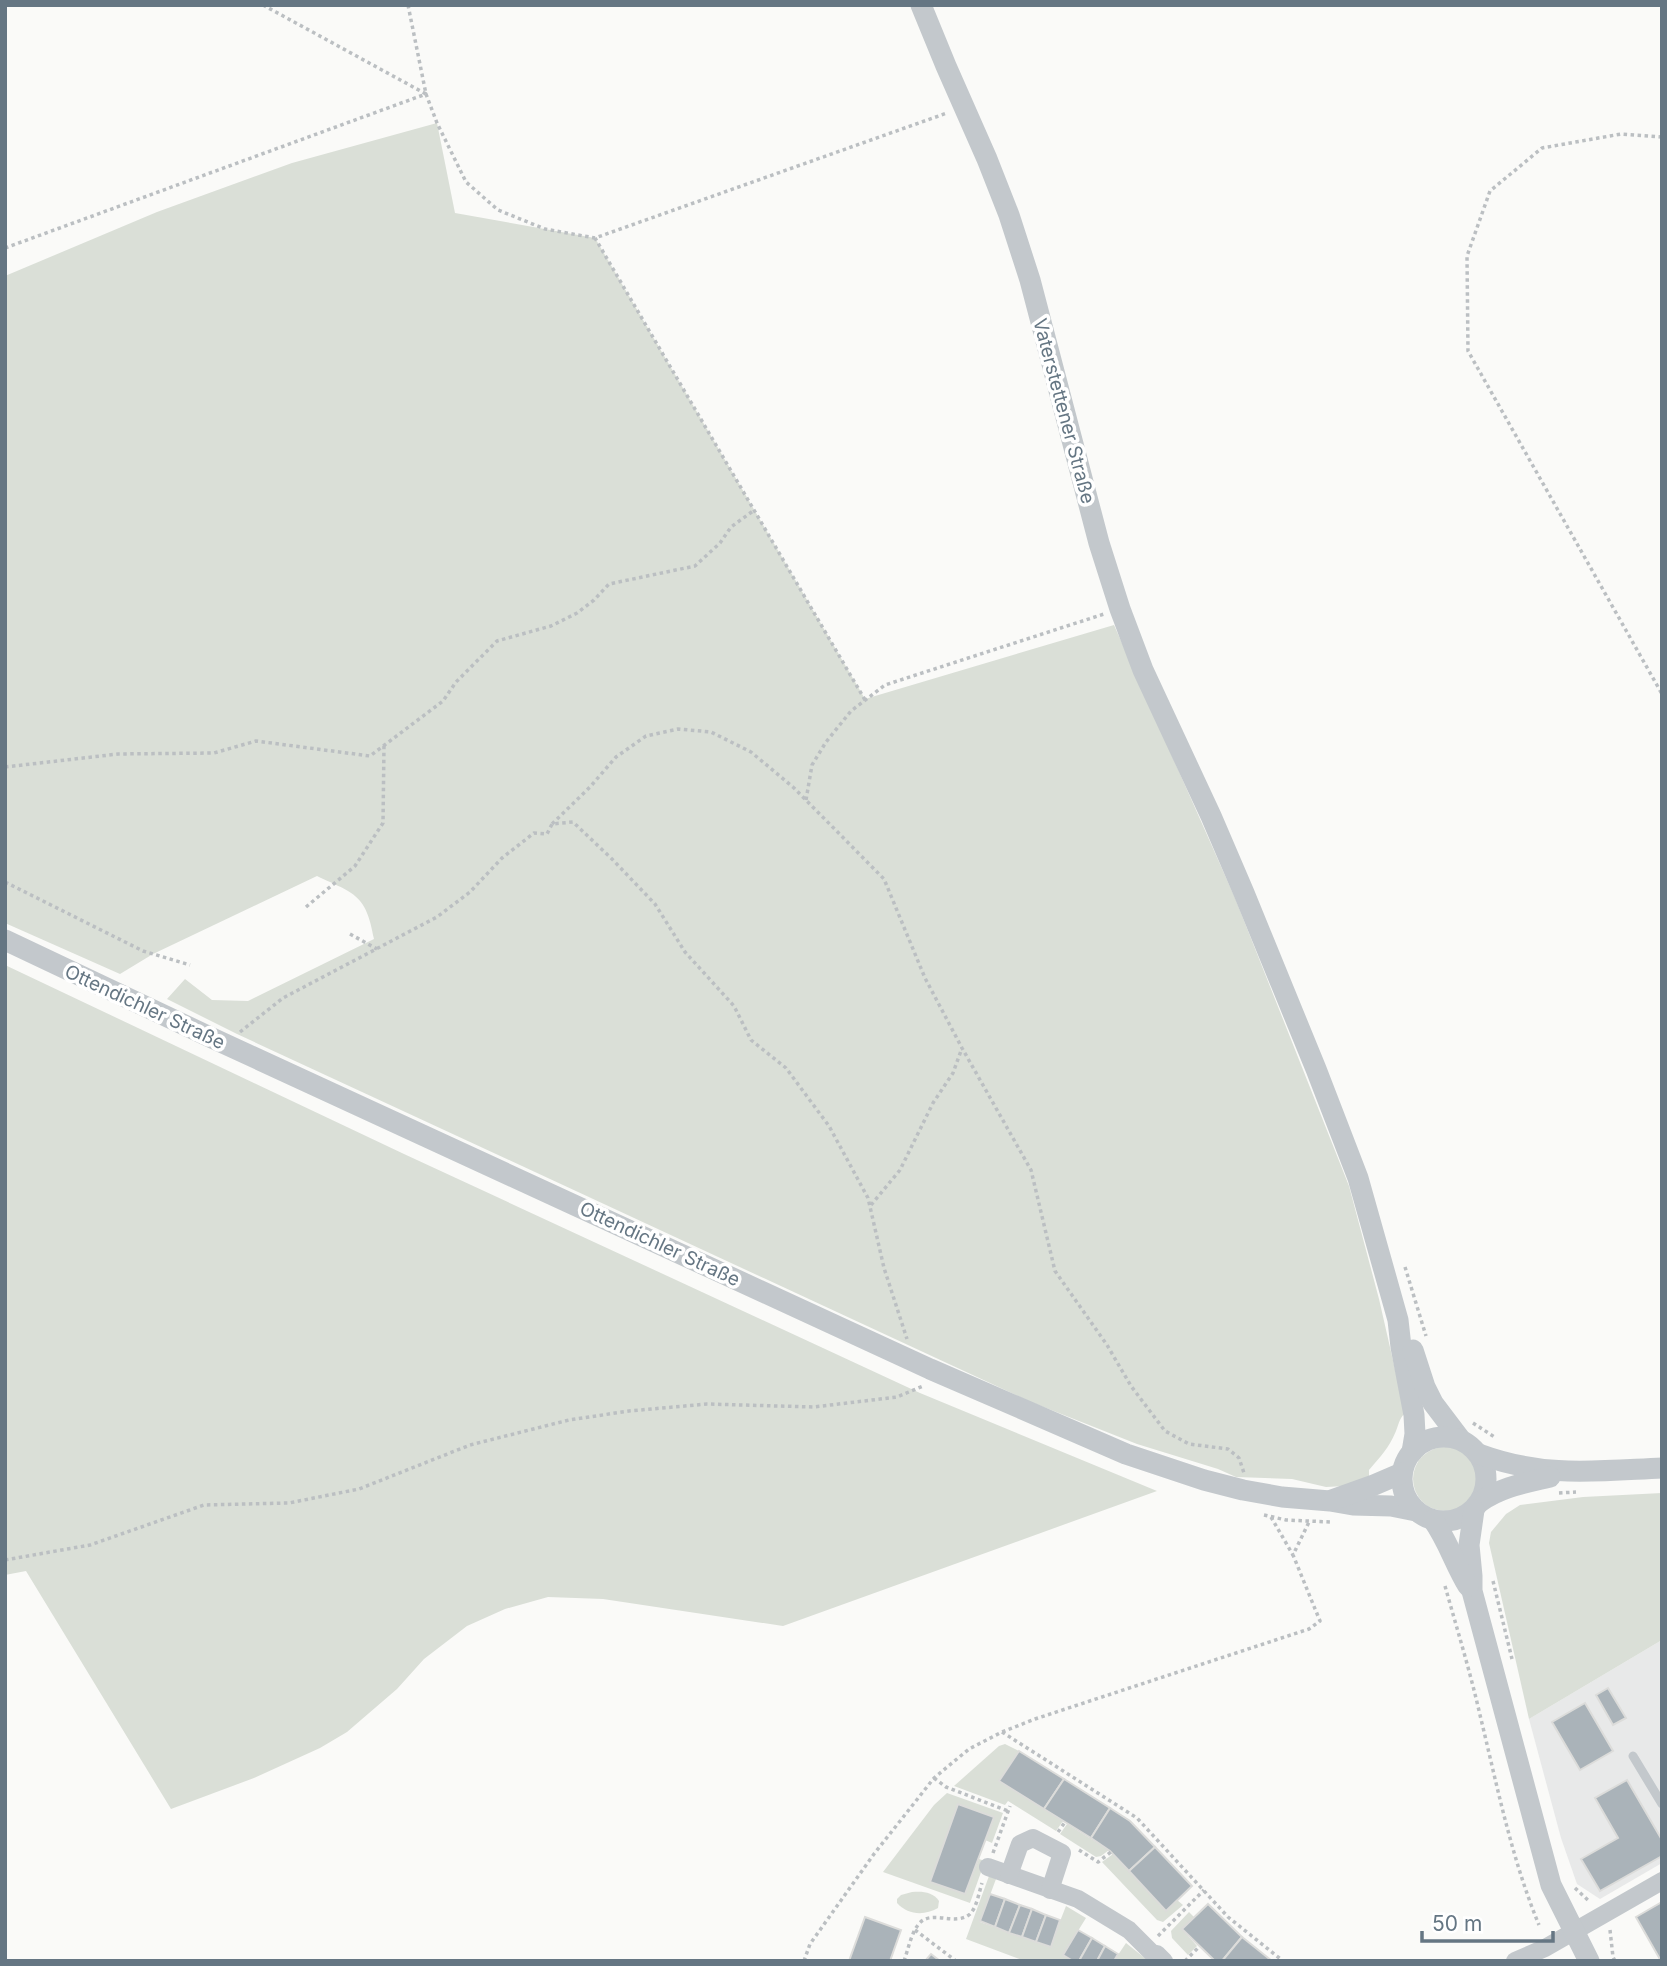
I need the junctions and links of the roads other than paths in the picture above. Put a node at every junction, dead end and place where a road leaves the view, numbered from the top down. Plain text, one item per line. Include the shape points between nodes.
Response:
1 (921, 5) edge
2 (5, 940) edge
3 (1398, 1320) junction
4 (1461, 1440) junction
5 (1412, 1452) junction
6 (1479, 1454) junction
7 (1662, 1468) edge
8 (1402, 1473) junction
9 (1569, 1473) junction
10 (1330, 1501) junction
11 (1477, 1506) junction
12 (1425, 1516) junction
13 (1472, 1591) junction
14 (1633, 1756) dead end
15 (1662, 1804) edge
16 (988, 1867) road end
17 (1009, 1875) junction
18 (1662, 1881) edge
19 (1050, 1890) junction
20 (1573, 1931) junction
21 (1164, 1961) edge
22 (1514, 1961) edge
23 (1589, 1961) edge

1 - 3 street, Vaterstettener Straße via 1009,215 1120,609 1316,1069 1358,1178
2 - 10 street, Ottendichler Straße via 914,1361 1126,1454 1243,1490
3 - 4 street via 1433,1403
3 - 5 street via 1415,1415
4 - 5 street via 1434,1438
4 - 6 street
5 - 8 street
6 - 9 street via 1515,1466
6 - 11 street via 1487,1483
7 - 9 street
8 - 10 street, Ottendichler Straße
8 - 12 street via 1410,1505
9 - 11 street via 1504,1489
10 - 12 street, Ottendichler Straße via 1400,1507
11 - 12 street via 1455,1520
11 - 13 street via 1469,1545
12 - 13 street via 1443,1533
13 - 20 street via 1551,1885
14 - 15 lane
16 - 17 street
17 - 19 street
17 - 19 street via 1020,1844 1033,1838 1062,1853
18 - 20 street
19 - 21 street via 1078,1899 1129,1930
20 - 22 street
20 - 23 street

